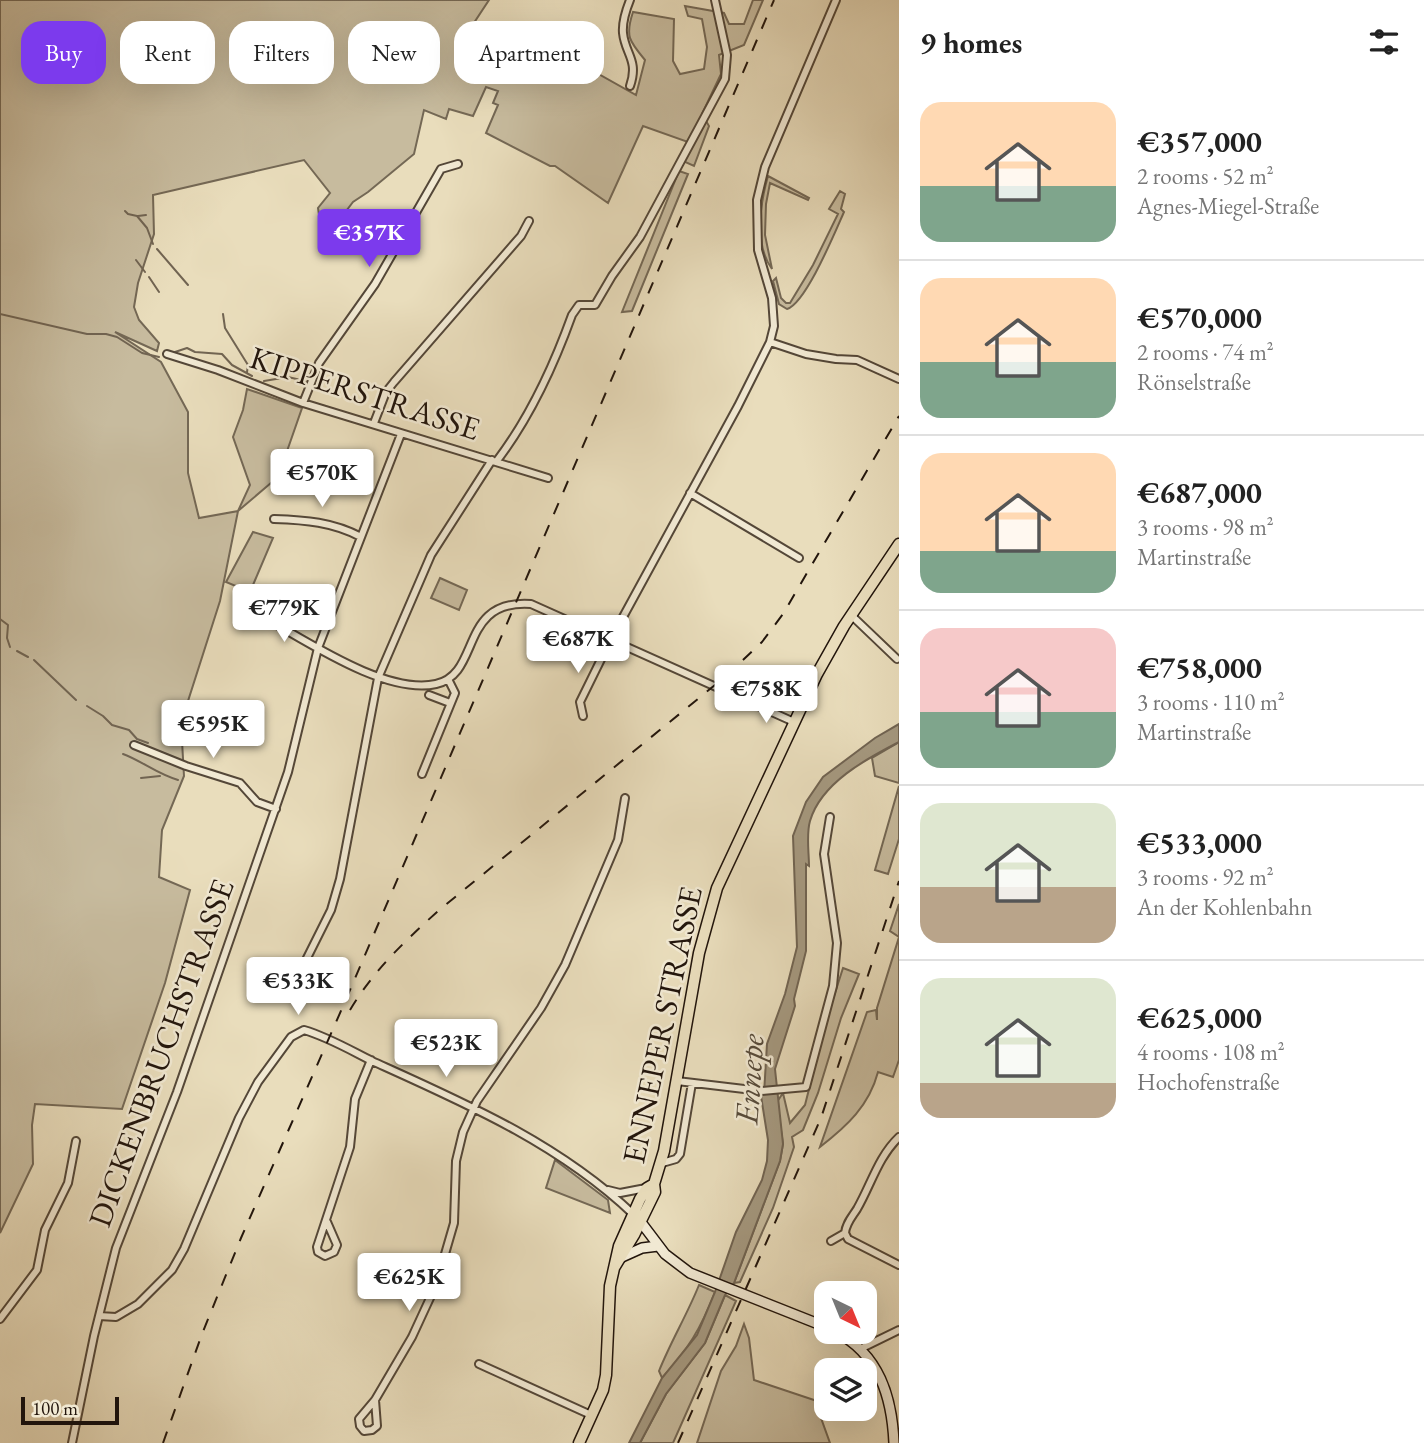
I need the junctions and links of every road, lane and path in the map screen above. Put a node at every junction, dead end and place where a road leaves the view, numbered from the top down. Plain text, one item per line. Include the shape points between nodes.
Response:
1 (630, 0) edge
2 (715, 0) edge
3 (836, 0) edge
4 (630, 86) dead end
5 (458, 164) dead end
6 (529, 221) dead end
7 (770, 342) junction
8 (167, 354) dead end
9 (899, 379) edge
10 (303, 402) junction
11 (374, 423) junction
12 (401, 434) junction
13 (494, 461) junction
14 (548, 478) dead end
15 (690, 493) junction
16 (274, 519) dead end
17 (361, 537) junction
18 (899, 544) edge
19 (799, 558) dead end
20 (851, 615) junction
21 (263, 617) dead end
22 (611, 639) junction
23 (318, 648) junction
24 (897, 659) dead end
25 (378, 678) junction
26 (448, 679) junction
27 (429, 695) dead end
28 (450, 703) junction
29 (583, 716) dead end
30 (794, 722) junction
31 (134, 745) dead end
32 (422, 774) dead end
33 (625, 798) dead end
34 (276, 809) junction
35 (830, 817) dead end
36 (288, 996) dead end
37 (371, 1060) junction
38 (677, 1082) junction
39 (692, 1083) junction
40 (474, 1107) junction
41 (899, 1138) edge
42 (76, 1141) dead end
43 (662, 1163) junction
44 (650, 1186) junction
45 (607, 1189) junction
46 (633, 1214) junction
47 (327, 1222) junction
48 (641, 1222) junction
49 (845, 1233) junction
50 (831, 1241) dead end
51 (658, 1246) junction
52 (622, 1257) junction
53 (899, 1265) edge
54 (614, 1268) junction
55 (99, 1316) junction
56 (0, 1319) edge
57 (814, 1322) edge
58 (899, 1330) edge
59 (853, 1344) edge
60 (860, 1349) junction
61 (479, 1364) dead end
62 (375, 1401) junction
63 (591, 1415) junction
64 (72, 1443) edge
65 (579, 1443) edge
66 (894, 1443) edge

1 - 4 street via 623,34 632,57
2 - 13 street via 727,55 725,79 640,237 595,305 579,305 572,315 521,423
3 - 7 street via 765,167 757,200 758,250 772,298
5 - 10 street via 441,169 376,284 319,363
6 - 11 street via 386,392
7 - 9 street via 806,354 857,360
7 - 15 street
8 - 10 street, KIPPERSTRASSE
10 - 11 street, KIPPERSTRASSE
11 - 12 street, KIPPERSTRASSE
12 - 13 street, KIPPERSTRASSE
12 - 17 street, DICKENBRUCHSTRASSE
13 - 14 street, KIPPERSTRASSE
13 - 25 street via 431,555
15 - 19 street
15 - 22 street
16 - 17 street via 323,522
17 - 23 street, DICKENBRUCHSTRASSE
18 - 20 main road, ENNEPER STRASSE
20 - 24 street
20 - 30 main road, ENNEPER STRASSE
21 - 23 street
22 - 26 street via 531,604 512,603 497,608 481,623
22 - 29 street via 580,702
22 - 30 street
23 - 25 street
23 - 34 street, DICKENBRUCHSTRASSE
25 - 26 street via 427,685
25 - 36 street via 340,879 331,910
26 - 28 street via 455,693
27 - 28 street
28 - 32 street
30 - 38 main road, ENNEPER STRASSE via 711,908
31 - 34 street via 240,783 257,802
33 - 40 street via 618,841 565,965
34 - 55 street, DICKENBRUCHSTRASSE via 116,1248
35 - 39 street via 824,854 837,943 833,986 806,1087 761,1091
37 - 40 street
37 - 47 street via 355,1099 350,1147
37 - 55 street via 304,1030 291,1037 239,1118 172,1270 132,1308 116,1317
38 - 39 street
38 - 43 main road, ENNEPER STRASSE
39 - 43 street via 680,1154
40 - 45 street via 531,1138
40 - 62 street via 456,1161 454,1223 439,1276 412,1337
41 - 49 street via 878,1165
42 - 56 street via 68,1183 46,1230 37,1270
43 - 44 main road, ENNEPER STRASSE
44 - 45 street via 621,1193
44 - 46 main road, ENNEPER STRASSE
44 - 48 main road, ENNEPER STRASSE via 654,1192
45 - 46 street
46 - 48 main road
46 - 54 main road, ENNEPER STRASSE
47 - 47 street via 317,1247 325,1256 337,1245
48 - 51 main road
48 - 52 main road, ENNEPER STRASSE
49 - 50 street
49 - 53 street
51 - 52 main road
51 - 57 main road via 684,1269 713,1284
52 - 54 main road, ENNEPER STRASSE
54 - 63 main road, ENNEPER STRASSE via 607,1375
55 - 64 street, DICKENBRUCHSTRASSE
58 - 60 street
59 - 60 main road
60 - 66 main road via 888,1394
61 - 63 street
62 - 62 street via 359,1419 365,1431 377,1426
63 - 65 main road, ENNEPER STRASSE

